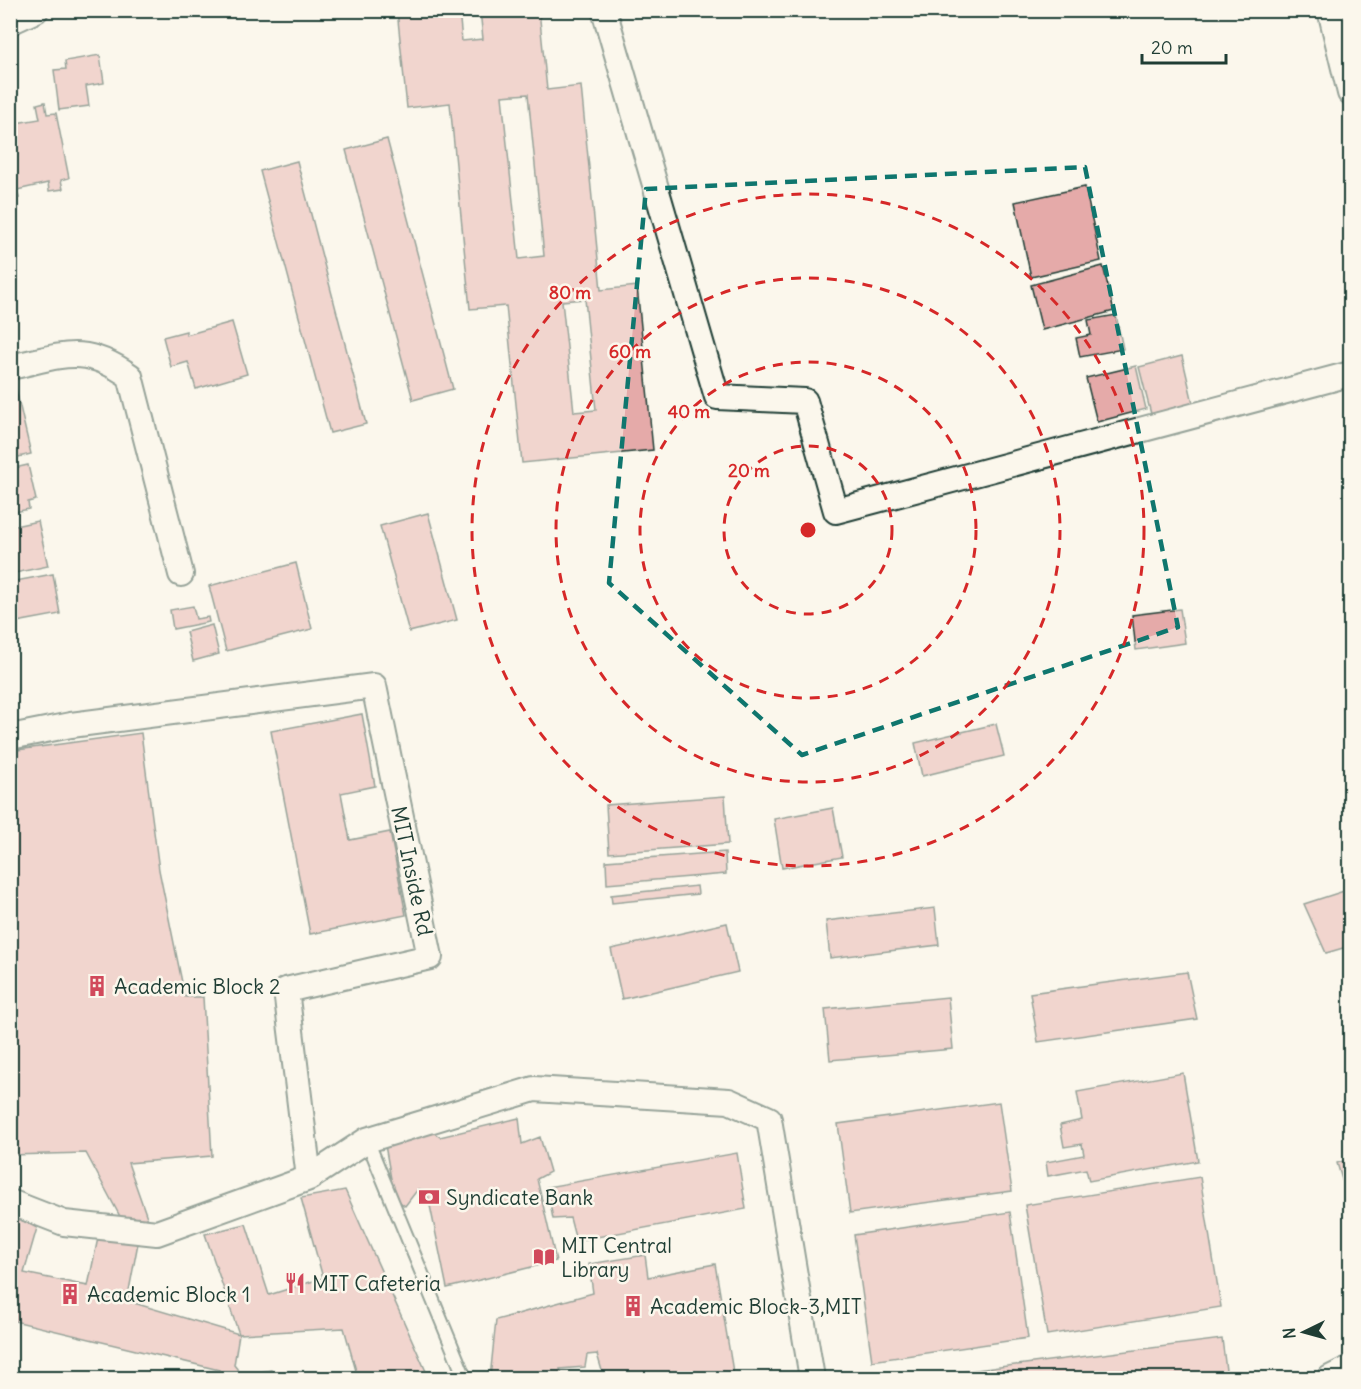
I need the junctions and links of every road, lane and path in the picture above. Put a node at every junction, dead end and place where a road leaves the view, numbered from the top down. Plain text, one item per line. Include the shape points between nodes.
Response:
1 (36, 10) edge
2 (604, 10) edge
3 (1330, 10) edge
4 (10, 22) edge
5 (1350, 93) edge
6 (10, 368) edge
7 (1350, 374) edge
8 (181, 574) dead end
9 (10, 737) edge
10 (367, 1140) junction
11 (309, 1178) junction
12 (10, 1202) edge
13 (1350, 1368) edge
14 (465, 1378) edge
15 (812, 1378) edge
16 (1330, 1378) edge

1 - 4 street
2 - 7 street via 717,397 805,400 836,512
3 - 5 street
6 - 8 street via 73,354 108,361 130,376
9 - 11 street, MIT Inside Rd via 71,724 374,686 430,957 286,990
10 - 11 street
10 - 14 lane
10 - 15 street via 534,1089 729,1101 769,1119
11 - 12 street via 157,1233 64,1223
13 - 16 street

